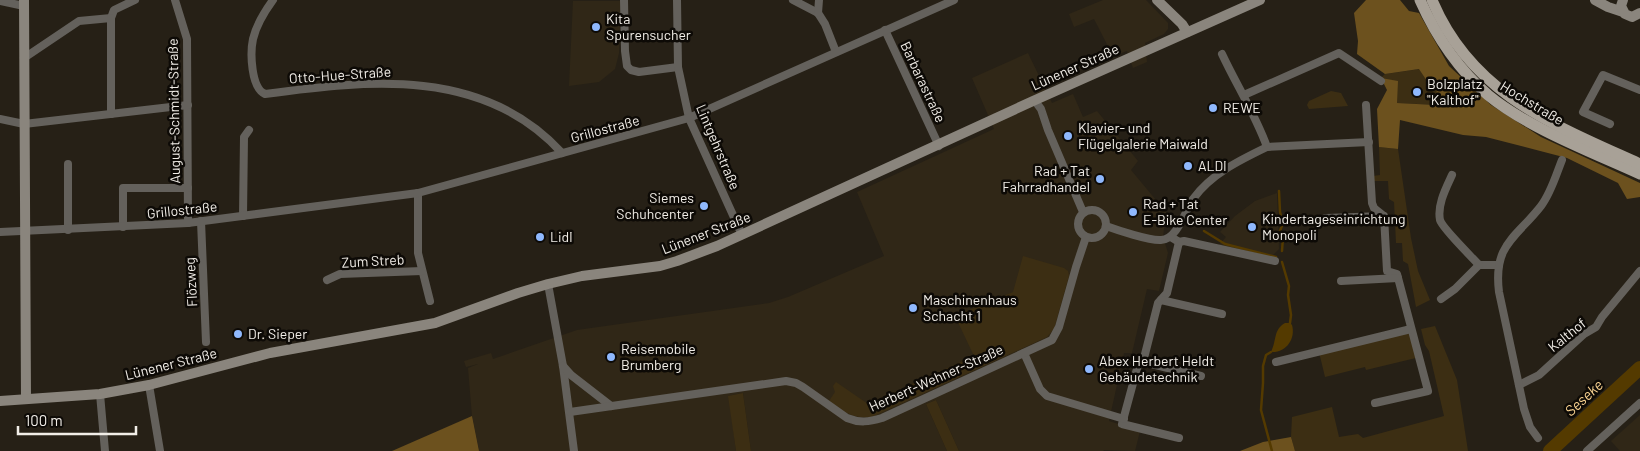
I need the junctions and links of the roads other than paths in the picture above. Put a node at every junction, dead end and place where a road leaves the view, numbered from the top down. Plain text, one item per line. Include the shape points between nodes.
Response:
1 (136, 0) edge
2 (175, 0) edge
3 (273, 0) edge
4 (624, 0) edge
5 (678, 0) edge
6 (793, 0) edge
7 (819, 0) edge
8 (954, 0) edge
9 (1157, 0) edge
10 (1260, 0) edge
11 (1420, 0) edge
12 (1432, 0) edge
13 (1595, 0) edge
14 (1600, 0) edge
15 (0, 1) edge
16 (24, 3) edge
17 (1623, 5) edge
18 (818, 13) junction
19 (1638, 15) edge
20 (111, 18) junction
21 (1640, 26) edge
22 (886, 30) junction
23 (1187, 32) junction
24 (836, 52) junction
25 (1222, 54) dead end
26 (24, 58) junction
27 (678, 67) junction
28 (1381, 81) dead end
29 (1640, 90) edge
30 (1244, 95) junction
31 (1035, 100) junction
32 (188, 105) junction
33 (1366, 105) dead end
34 (111, 114) junction
35 (690, 118) junction
36 (0, 119) edge
37 (24, 124) junction
38 (1610, 124) dead end
39 (249, 130) dead end
40 (1369, 142) junction
41 (938, 146) junction
42 (1267, 147) junction
43 (562, 154) junction
44 (1562, 160) dead end
45 (68, 164) dead end
46 (1640, 164) edge
47 (1640, 174) edge
48 (1452, 175) dead end
49 (188, 188) junction
50 (418, 193) junction
51 (1083, 212) junction
52 (243, 216) junction
53 (1384, 216) junction
54 (1326, 218) dead end
55 (201, 221) junction
56 (188, 223) junction
57 (1106, 226) junction
58 (123, 228) junction
59 (68, 230) junction
60 (24, 231) junction
61 (0, 232) edge
62 (742, 235) junction
63 (1086, 237) junction
64 (1171, 237) junction
65 (1179, 242) junction
66 (1275, 260) dead end
67 (1479, 264) junction
68 (1499, 265) junction
69 (422, 271) junction
70 (1640, 272) edge
71 (1398, 278) junction
72 (327, 280) dead end
73 (1341, 281) dead end
74 (548, 284) junction
75 (1441, 299) dead end
76 (1161, 300) junction
77 (430, 301) dead end
78 (1222, 314) dead end
79 (1411, 329) junction
80 (206, 342) dead end
81 (1024, 353) junction
82 (1142, 362) junction
83 (1276, 362) dead end
84 (563, 366) junction
85 (1201, 376) dead end
86 (149, 385) junction
87 (1519, 385) junction
88 (100, 394) junction
89 (26, 399) junction
90 (0, 401) edge
91 (1640, 403) edge
92 (1375, 404) dead end
93 (611, 406) junction
94 (570, 412) junction
95 (1124, 419) junction
96 (1179, 438) dead end
97 (1538, 438) dead end
98 (105, 451) edge
99 (160, 451) edge
100 (574, 451) edge
101 (1587, 451) edge

1 - 20 street via 114,10
2 - 32 street, August-Schmidt-Straße via 187,39
3 - 43 street, Otto-Hue-Straße via 253,39 252,66 260,92 394,83 430,87 500,106 546,136
4 - 27 street via 625,51 630,70
5 - 27 street, Lintgehrstraße
6 - 18 street
7 - 18 street
8 - 22 street, Grillostraße
9 - 23 main road
10 - 23 main road, Lünener Straße
11 - 47 main road, Hochstraße via 1446,48 1489,95 1512,112 1560,138
12 - 46 main road, Hochstraße via 1456,45 1472,65 1515,102
13 - 17 main road via 1608,7
14 - 17 main road
15 - 16 street
16 - 26 main road
17 - 19 main road via 1628,16
18 - 24 street via 826,24
19 - 21 main road
20 - 26 street via 79,21
20 - 34 street
22 - 24 street, Grillostraße
22 - 41 street, Barbarastraße
23 - 31 main road, Lünener Straße
24 - 35 street, Grillostraße
25 - 30 street
26 - 37 main road
27 - 35 street, Lintgehrstraße
28 - 30 street via 1338,52
29 - 38 street via 1602,74 1583,112
30 - 42 street
31 - 41 main road, Lünener Straße
31 - 51 street
32 - 34 street
32 - 49 street, August-Schmidt-Straße
33 - 40 street
34 - 37 street
35 - 43 street, Grillostraße
35 - 62 street, Lintgehrstraße
36 - 37 street
37 - 60 main road
39 - 52 street via 244,136
40 - 42 street
40 - 53 street via 1372,203
41 - 62 main road, Lünener Straße
42 - 64 street via 1210,180 1193,199
43 - 50 street, Grillostraße
44 - 68 street via 1542,206 1508,242
45 - 59 street
48 - 67 street via 1439,210 1440,222
49 - 56 street, August-Schmidt-Straße
49 - 58 street, Grillostraße via 123,188
50 - 52 street, Grillostraße
50 - 69 street, Zum Streb via 418,253
51 - 57 street via 1093,210 1102,213
51 - 63 street via 1078,227
52 - 55 street, Grillostraße
53 - 54 street
53 - 71 street via 1387,271 1397,274
55 - 56 street, Grillostraße
55 - 80 street, Flözweg
56 - 58 street, Grillostraße
57 - 63 street via 1095,238
57 - 64 street via 1162,240
58 - 59 street, Grillostraße
59 - 60 street, Grillostraße
60 - 61 street, Grillostraße
60 - 89 main road
62 - 74 main road, Lünener Straße via 660,266 582,276
63 - 81 street, Herbert-Wehner-Straße via 1055,336
64 - 65 street
65 - 66 street
65 - 76 street via 1167,293
67 - 68 street
67 - 75 street
68 - 87 street via 1499,292
69 - 72 street, Zum Streb via 340,274
69 - 77 street, Zum Streb
70 - 87 street, Kalthof via 1596,327 1539,375
71 - 73 street
71 - 79 street
74 - 84 street
74 - 86 main road, Lünener Straße via 435,322 270,353
76 - 78 street
76 - 82 street
79 - 83 street
79 - 92 street via 1428,391
81 - 93 street, Herbert-Wehner-Straße via 870,422 847,418 803,387 786,382
81 - 95 street via 1040,389 1047,396
82 - 85 street
82 - 95 street via 1138,365
84 - 93 street via 571,376
84 - 94 street
86 - 88 main road, Lünener Straße
86 - 99 street
87 - 97 street via 1530,427
88 - 89 main road, Lünener Straße
88 - 98 street
89 - 90 main road, Lünener Straße
91 - 101 street
93 - 94 street, Herbert-Wehner-Straße
94 - 100 street
95 - 96 street via 1122,424

